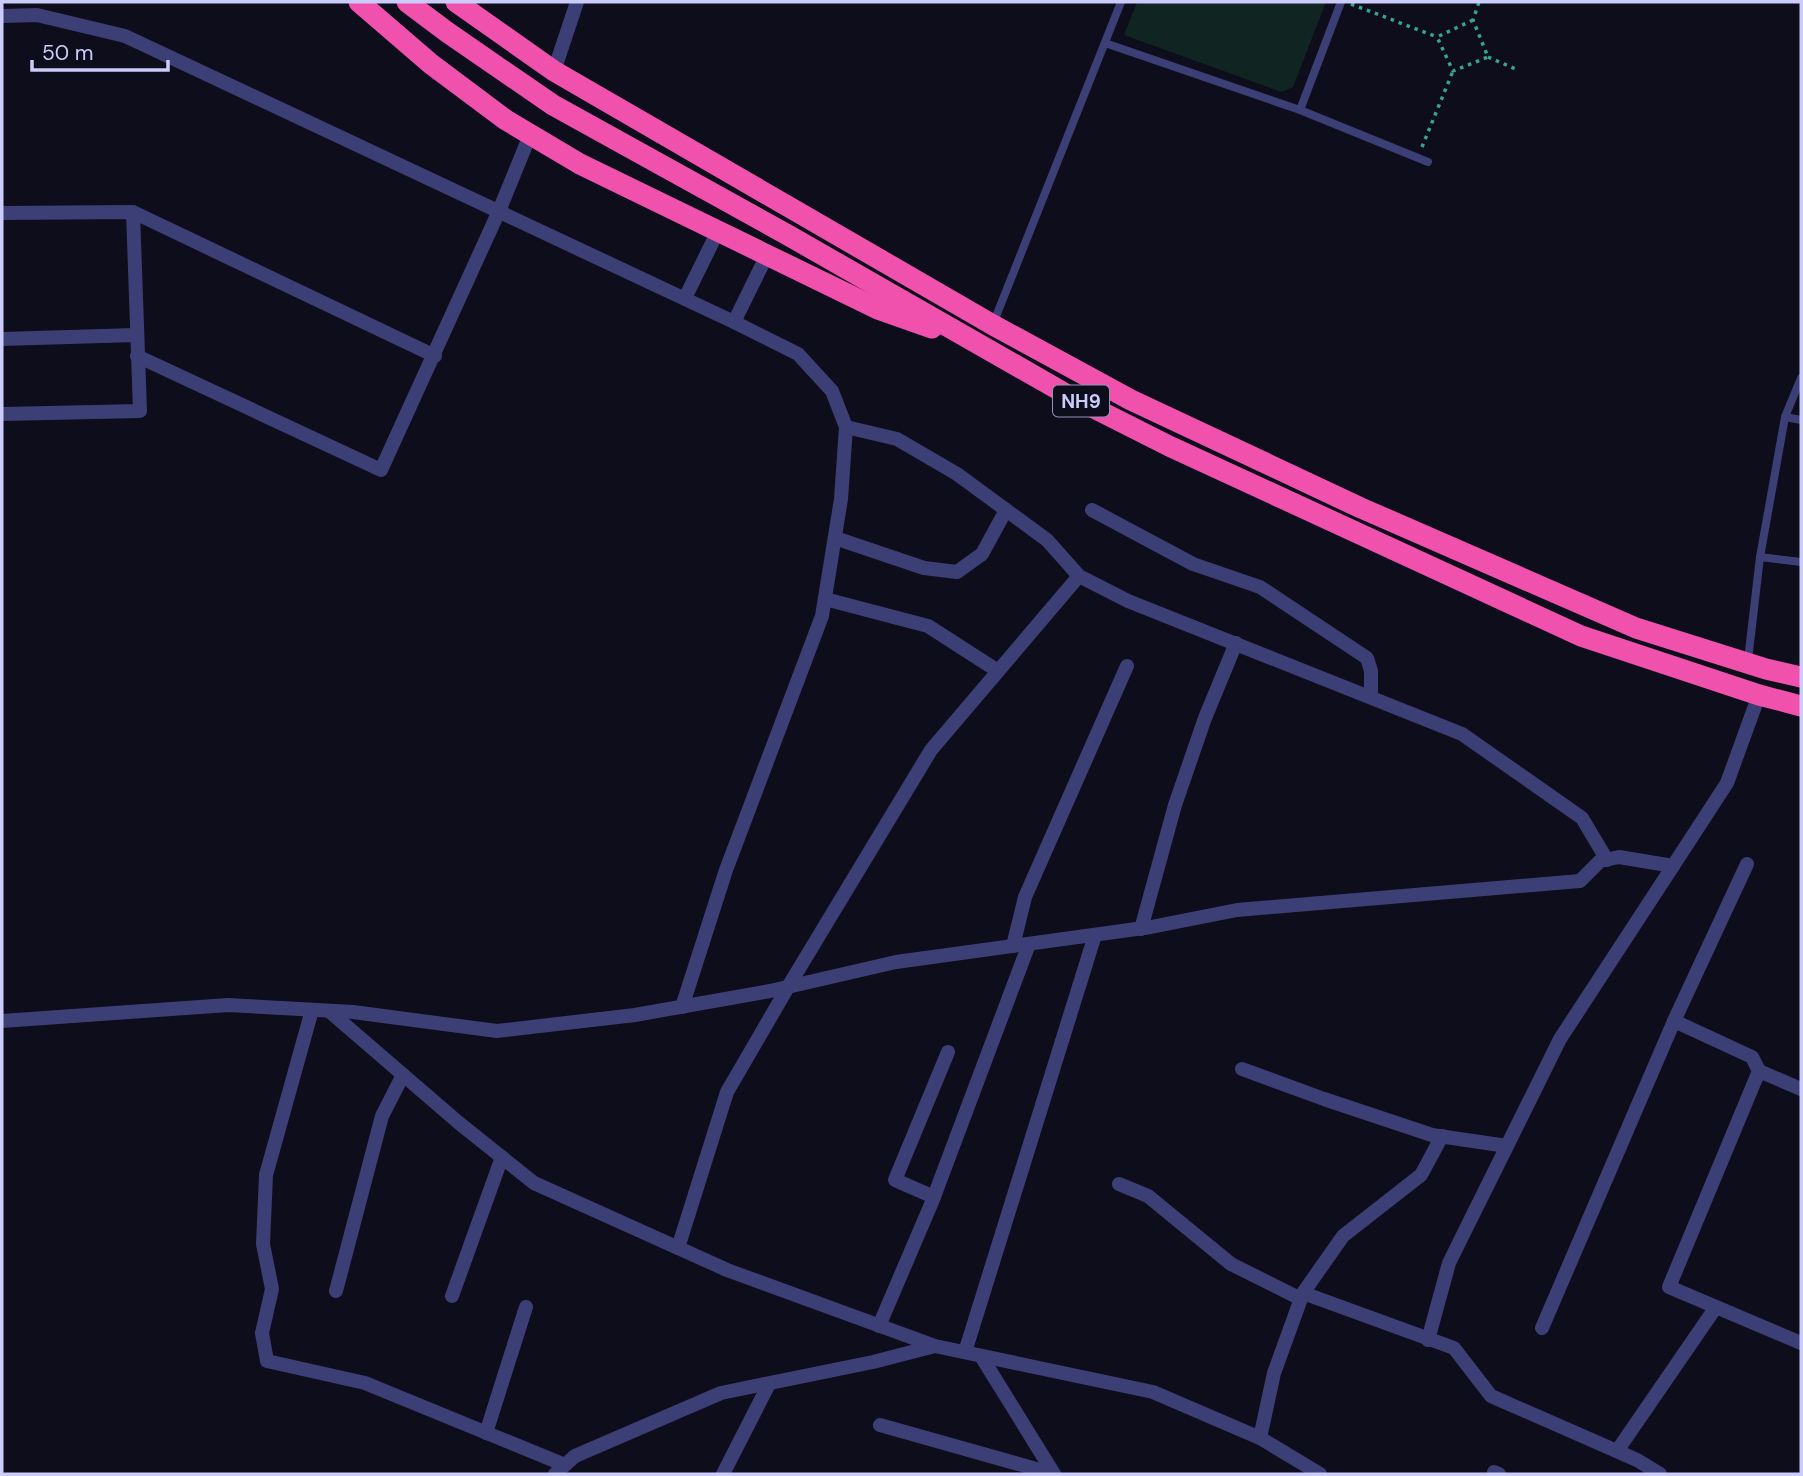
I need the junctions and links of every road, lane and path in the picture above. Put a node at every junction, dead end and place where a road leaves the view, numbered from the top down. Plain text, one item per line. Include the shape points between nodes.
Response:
1 (359, 2) edge
2 (407, 2) edge
3 (456, 2) edge
4 (577, 2) edge
5 (1121, 2) edge
6 (1343, 2) edge
7 (1479, 2) edge
8 (2, 16) edge
9 (1473, 20) junction
10 (1437, 37) junction
11 (1105, 43) junction
12 (1488, 57) junction
13 (1518, 70) dead end
14 (554, 71) junction
15 (1453, 71) junction
16 (1300, 110) junction
17 (530, 135) junction
18 (1418, 158) junction
19 (1428, 162) dead end
20 (499, 211) junction
21 (133, 212) junction
22 (2, 213) edge
23 (718, 231) junction
24 (766, 255) junction
25 (685, 298) junction
26 (734, 321) junction
27 (993, 325) junction
28 (136, 335) junction
29 (2, 339) edge
30 (981, 345) junction
31 (137, 356) junction
32 (435, 356) junction
33 (1801, 378) edge
34 (2, 414) edge
35 (1785, 417) junction
36 (1801, 420) edge
37 (846, 427) junction
38 (1361, 509) junction
39 (1006, 510) junction
40 (1092, 510) dead end
41 (1351, 531) junction
42 (835, 538) junction
43 (1453, 548) junction
44 (1760, 557) junction
45 (1801, 562) edge
46 (1445, 573) junction
47 (1079, 576) junction
48 (825, 598) junction
49 (1236, 643) junction
50 (1127, 666) dead end
51 (1757, 666) junction
52 (998, 671) junction
53 (1801, 677) edge
54 (1759, 695) junction
55 (1371, 697) junction
56 (1801, 706) edge
57 (1607, 860) junction
58 (1747, 863) dead end
59 (1673, 866) junction
60 (1141, 929) junction
61 (1095, 935) junction
62 (1029, 944) junction
63 (1013, 946) junction
64 (788, 987) junction
65 (682, 1007) junction
66 (312, 1010) junction
67 (329, 1011) junction
68 (2, 1021) edge
69 (1674, 1021) junction
70 (948, 1052) dead end
71 (1242, 1069) dead end
72 (1759, 1071) junction
73 (403, 1075) junction
74 (1801, 1089) edge
75 (1442, 1136) junction
76 (1507, 1146) junction
77 (502, 1157) junction
78 (1119, 1184) dead end
79 (934, 1198) junction
80 (678, 1248) junction
81 (337, 1291) dead end
82 (452, 1296) dead end
83 (1302, 1296) junction
84 (526, 1307) dead end
85 (1716, 1307) junction
86 (879, 1326) junction
87 (1542, 1328) dead end
88 (1428, 1340) junction
89 (1801, 1343) edge
90 (935, 1346) junction
91 (965, 1352) junction
92 (981, 1356) junction
93 (769, 1384) junction
94 (880, 1425) dead end
95 (486, 1433) junction
96 (1260, 1438) junction
97 (1617, 1451) junction
98 (560, 1470) edge
99 (723, 1474) edge
100 (1054, 1474) edge
101 (1320, 1474) edge
102 (1660, 1474) edge

1 - 17 highway via 431,64
2 - 30 highway, NH9 via 553,106
3 - 14 highway, NH9
4 - 14 street
5 - 11 lane
6 - 10 path
6 - 16 lane
7 - 9 path
8 - 20 street via 37,15 125,36
9 - 10 path
9 - 12 path
10 - 15 path
11 - 16 lane
11 - 27 lane
12 - 13 path
12 - 15 path
14 - 27 highway, NH9
15 - 18 path
16 - 18 lane
17 - 20 street
17 - 23 highway
18 - 19 lane
20 - 25 street
20 - 32 street
21 - 22 street
21 - 28 street
21 - 32 street
23 - 24 highway
23 - 25 street
24 - 26 street
24 - 30 highway via 878,309
25 - 26 street
26 - 37 street via 798,354 832,391
27 - 30 highway
27 - 38 highway, NH9 via 1131,400
28 - 29 street
28 - 31 street
30 - 41 highway, NH9 via 1100,411
31 - 32 street via 382,470
31 - 34 street via 140,411
33 - 35 lane
35 - 36 lane
35 - 44 lane
37 - 39 street via 897,439
37 - 42 street
38 - 41 highway
38 - 43 highway, NH9
39 - 42 street via 982,554 957,572 924,568
39 - 47 street via 1047,540
40 - 55 street via 1193,564 1260,587 1367,658
41 - 46 highway, NH9
42 - 48 street
43 - 46 highway
43 - 51 highway, NH9 via 1636,628
44 - 45 lane
44 - 51 lane
46 - 54 highway, NH9 via 1581,636
47 - 49 street via 1128,601
47 - 52 street
48 - 52 street via 928,626
48 - 65 street via 810,651 726,870
49 - 55 street
49 - 60 street via 1175,806
50 - 63 street via 1025,897
51 - 53 highway, NH9
51 - 54 highway
52 - 64 street via 931,750
54 - 56 highway, NH9
54 - 59 street via 1727,783
55 - 57 street via 1462,734 1582,818
57 - 59 street via 1619,857
57 - 60 street via 1600,861 1580,881 1237,910
58 - 69 street
59 - 76 street via 1560,1039
60 - 61 street
61 - 62 street
61 - 91 street
62 - 63 street
62 - 79 street
63 - 64 street via 896,962
64 - 65 street
64 - 80 street via 727,1092
65 - 67 street via 497,1031
66 - 67 street
66 - 68 street via 228,1005
66 - 95 street via 266,1175 263,1244 272,1289 262,1333 267,1361 365,1382
67 - 73 street
69 - 72 street via 1752,1057
69 - 87 street
70 - 79 street via 895,1180
71 - 75 street
72 - 74 street
72 - 85 street via 1669,1287
73 - 77 street
73 - 81 street via 382,1116
75 - 76 street
75 - 83 street via 1421,1175 1343,1236
76 - 88 street via 1449,1263
77 - 80 street via 534,1183
77 - 82 street
78 - 83 street via 1148,1196 1231,1264
79 - 86 street
80 - 86 street
83 - 88 street
83 - 96 street via 1274,1374
84 - 95 street
85 - 89 street
85 - 97 street
86 - 90 street
88 - 97 street via 1454,1348 1491,1396
90 - 91 street
90 - 93 street
91 - 92 street
92 - 96 street via 1153,1392
92 - 100 street
93 - 98 street via 721,1393 575,1456
93 - 99 street
94 - 100 street
95 - 98 street
96 - 101 street
97 - 102 street

